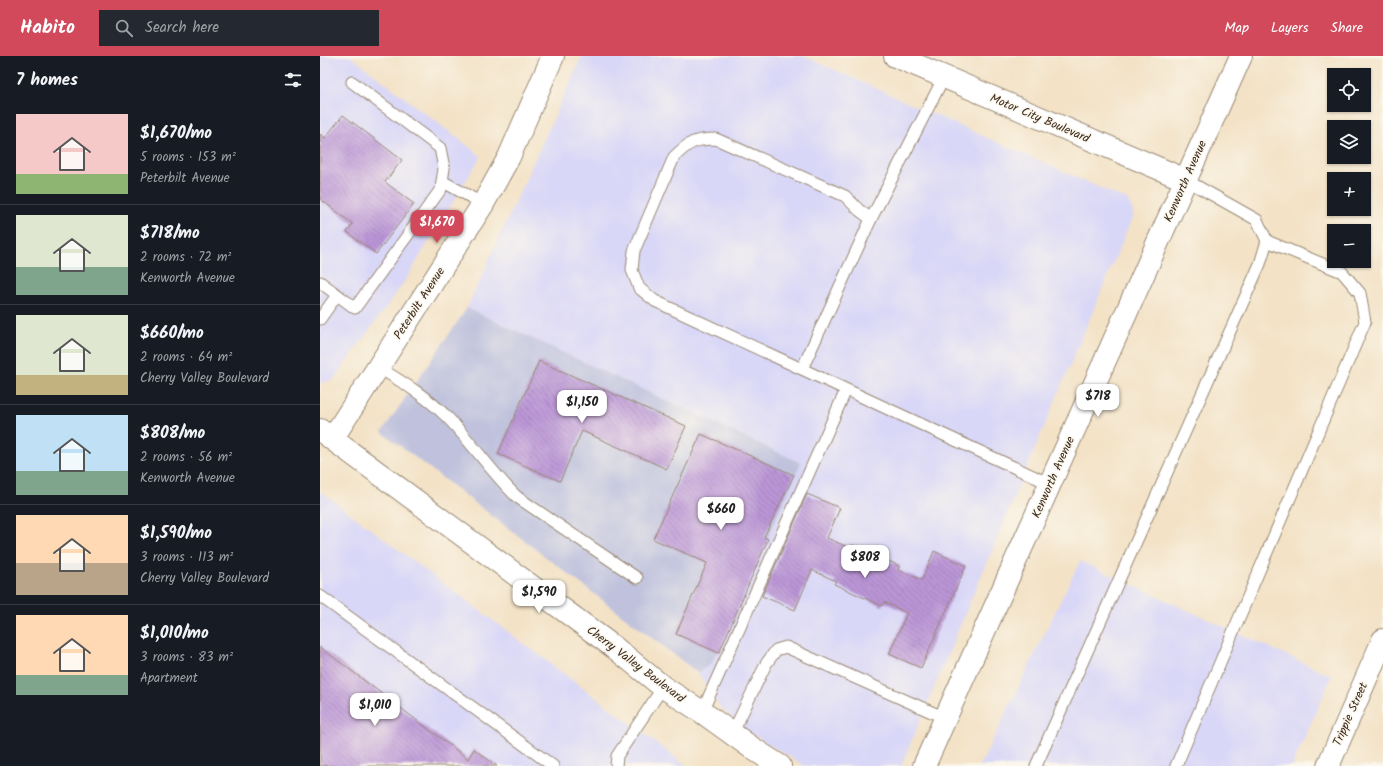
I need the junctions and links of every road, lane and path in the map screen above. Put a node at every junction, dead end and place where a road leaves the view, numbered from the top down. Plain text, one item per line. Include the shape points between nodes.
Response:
1 (553, 56) edge
2 (895, 56) edge
3 (1241, 56) edge
4 (944, 77) junction
5 (352, 82) dead end
6 (1186, 180) junction
7 (442, 181) junction
8 (483, 204) junction
9 (871, 219) junction
10 (1267, 241) junction
11 (320, 282) edge
12 (338, 295) junction
13 (320, 319) edge
14 (378, 367) junction
15 (802, 369) junction
16 (846, 390) junction
17 (326, 434) edge
18 (1050, 484) junction
19 (638, 578) dead end
20 (320, 596) edge
21 (1383, 640) edge
22 (663, 687) junction
23 (702, 712) junction
24 (945, 718) junction
25 (732, 734) junction
26 (553, 766) edge
27 (616, 766) edge
28 (780, 766) edge
29 (924, 766) edge
30 (1036, 766) edge
31 (1176, 766) edge
32 (1328, 766) edge

1 - 8 street, Peterbilt Avenue via 509,157
2 - 4 street, Motor City Boulevard
3 - 6 street, Kenworth Avenue
4 - 6 street, Motor City Boulevard
4 - 9 lane
5 - 7 lane via 440,148 444,168
6 - 10 lane via 1257,220
6 - 18 street, Kenworth Avenue
7 - 8 lane
7 - 12 lane via 441,189 354,308
8 - 14 street, Peterbilt Avenue
9 - 15 lane
9 - 15 lane via 845,196 716,139 701,139 685,146 674,157 634,251 632,270 639,288 655,302
10 - 30 lane via 1260,264
10 - 31 lane via 1342,272 1360,293 1365,322
11 - 12 lane
12 - 13 lane
14 - 17 street, Peterbilt Avenue
14 - 19 lane via 412,388 445,415 517,497
15 - 16 lane
16 - 18 lane
16 - 23 lane
17 - 22 street, Cherry Valley Boulevard via 615,648
18 - 24 street, Kenworth Avenue
20 - 26 lane
21 - 32 street, Trippie Street
22 - 23 street, Cherry Valley Boulevard
22 - 27 lane via 617,756
23 - 25 street, Cherry Valley Boulevard
24 - 25 lane via 786,647 776,650 766,664
24 - 29 street, Kenworth Avenue
25 - 28 street, Cherry Valley Boulevard

